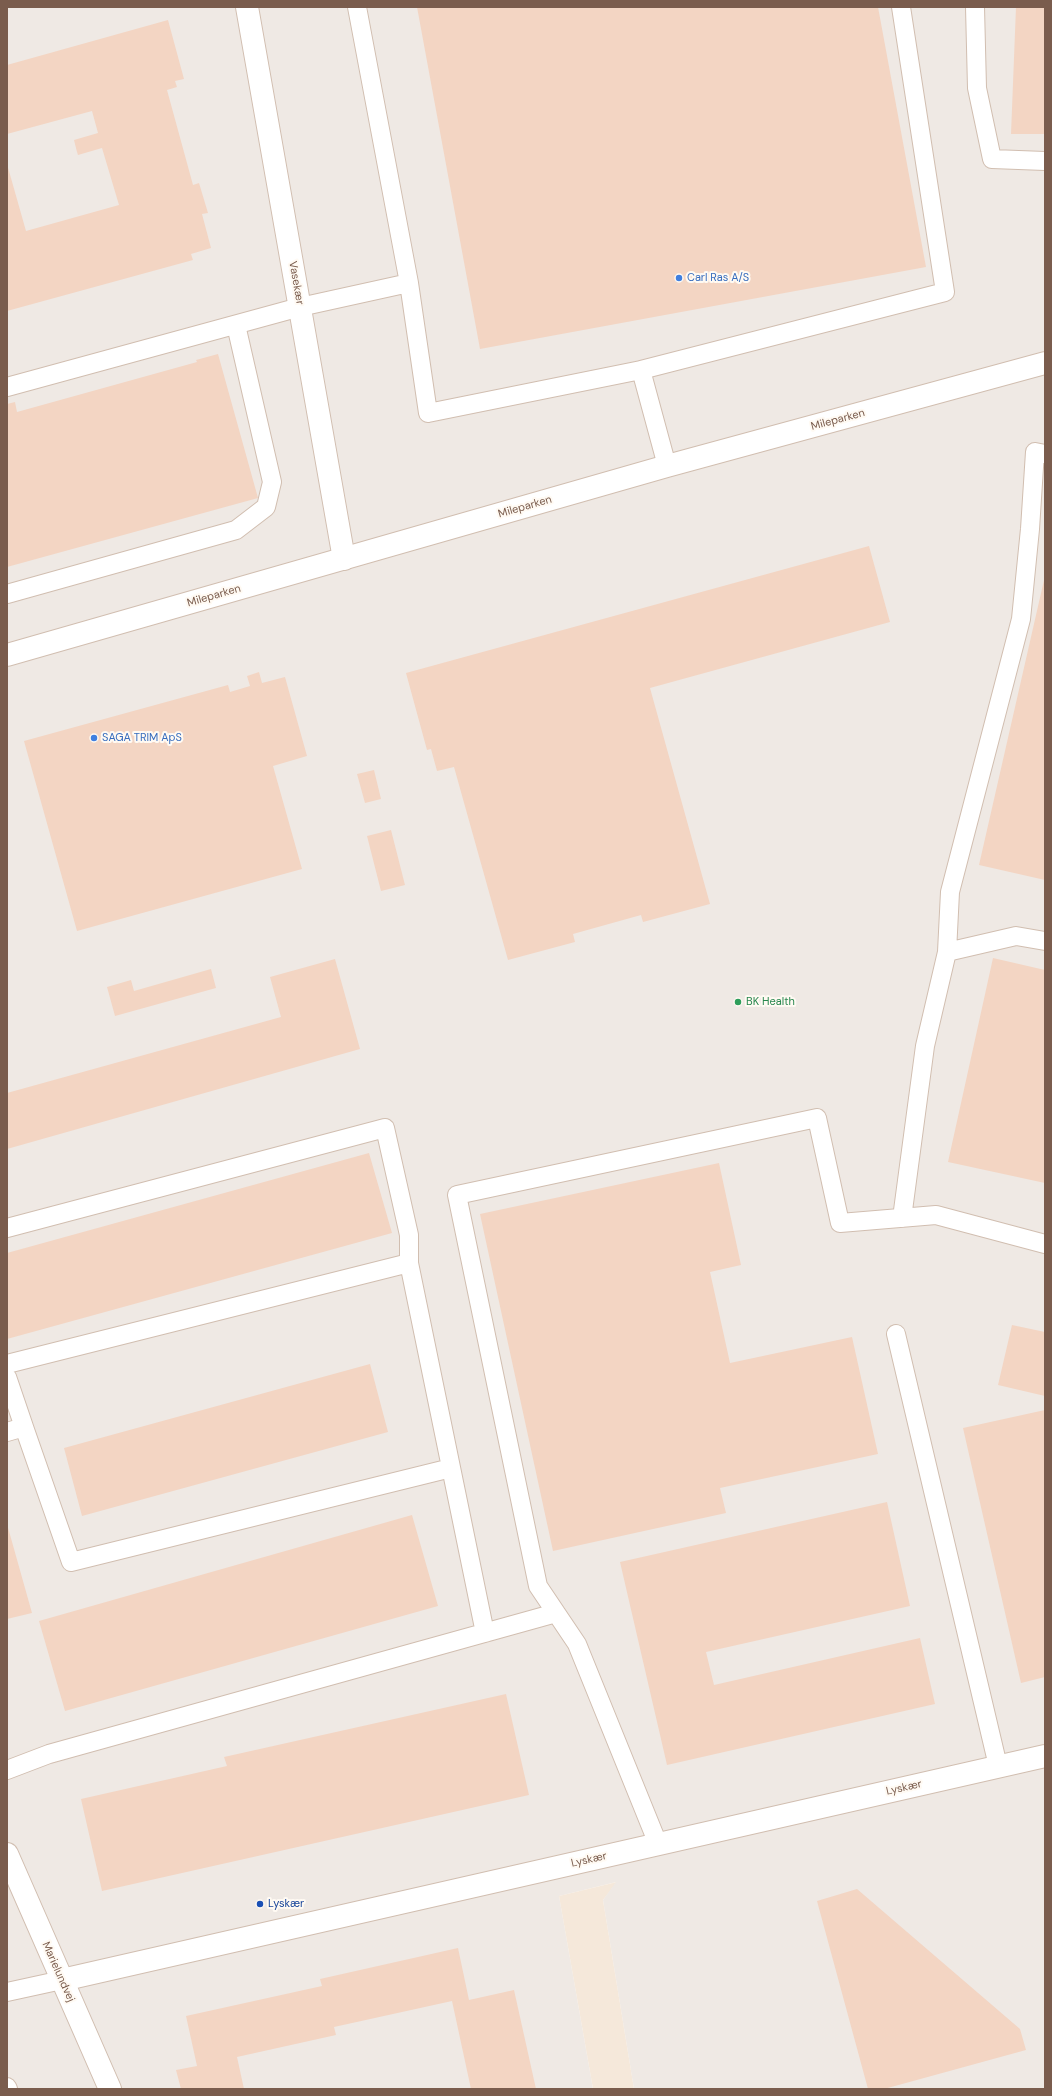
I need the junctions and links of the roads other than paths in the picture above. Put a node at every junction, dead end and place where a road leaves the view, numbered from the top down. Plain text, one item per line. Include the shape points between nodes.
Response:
1 (247, 7) edge
2 (357, 7) edge
3 (901, 7) edge
4 (975, 7) edge
5 (1045, 161) edge
6 (408, 283) junction
7 (300, 308) junction
8 (236, 325) junction
9 (1045, 363) edge
10 (641, 370) junction
11 (7, 387) edge
12 (1045, 454) edge
13 (667, 466) junction
14 (344, 559) junction
15 (7, 594) edge
16 (7, 655) edge
17 (1045, 941) edge
18 (947, 952) junction
19 (902, 1218) junction
20 (7, 1228) edge
21 (1045, 1244) edge
22 (409, 1263) junction
23 (896, 1334) dead end
24 (7, 1364) edge
25 (7, 1377) edge
26 (16, 1429) edge
27 (451, 1468) junction
28 (556, 1612) junction
29 (485, 1633) junction
30 (1045, 1756) edge
31 (998, 1766) junction
32 (7, 1770) edge
33 (658, 1844) junction
34 (7, 1854) edge
35 (62, 1980) junction
36 (7, 1992) edge
37 (110, 2089) edge

1 - 7 street, Vasekær
2 - 6 lane
3 - 10 lane via 946,292
4 - 5 lane via 977,88 992,159
6 - 7 lane
6 - 10 lane via 428,413
7 - 8 lane
7 - 14 street, Vasekær
8 - 11 lane
8 - 15 lane via 272,482 266,508 236,530
9 - 13 street, Mileparken
10 - 13 lane
12 - 18 lane via 1035,452 1021,619 950,892
13 - 14 street, Mileparken
14 - 16 street, Mileparken
17 - 18 lane via 1016,936
18 - 19 lane via 925,1046
19 - 21 lane via 936,1215
19 - 28 lane via 840,1223 818,1118 457,1195 538,1586
20 - 22 lane via 385,1128 409,1235
22 - 24 lane
22 - 27 lane
23 - 31 lane
25 - 26 lane
26 - 27 lane via 71,1562
27 - 29 lane
28 - 29 lane
28 - 33 lane via 577,1644
29 - 32 lane via 56,1752
30 - 31 street, Lyskær
31 - 33 street, Lyskær
33 - 35 street, Lyskær
34 - 35 street, Marielundvej
35 - 36 lane
35 - 37 street, Marielundvej

